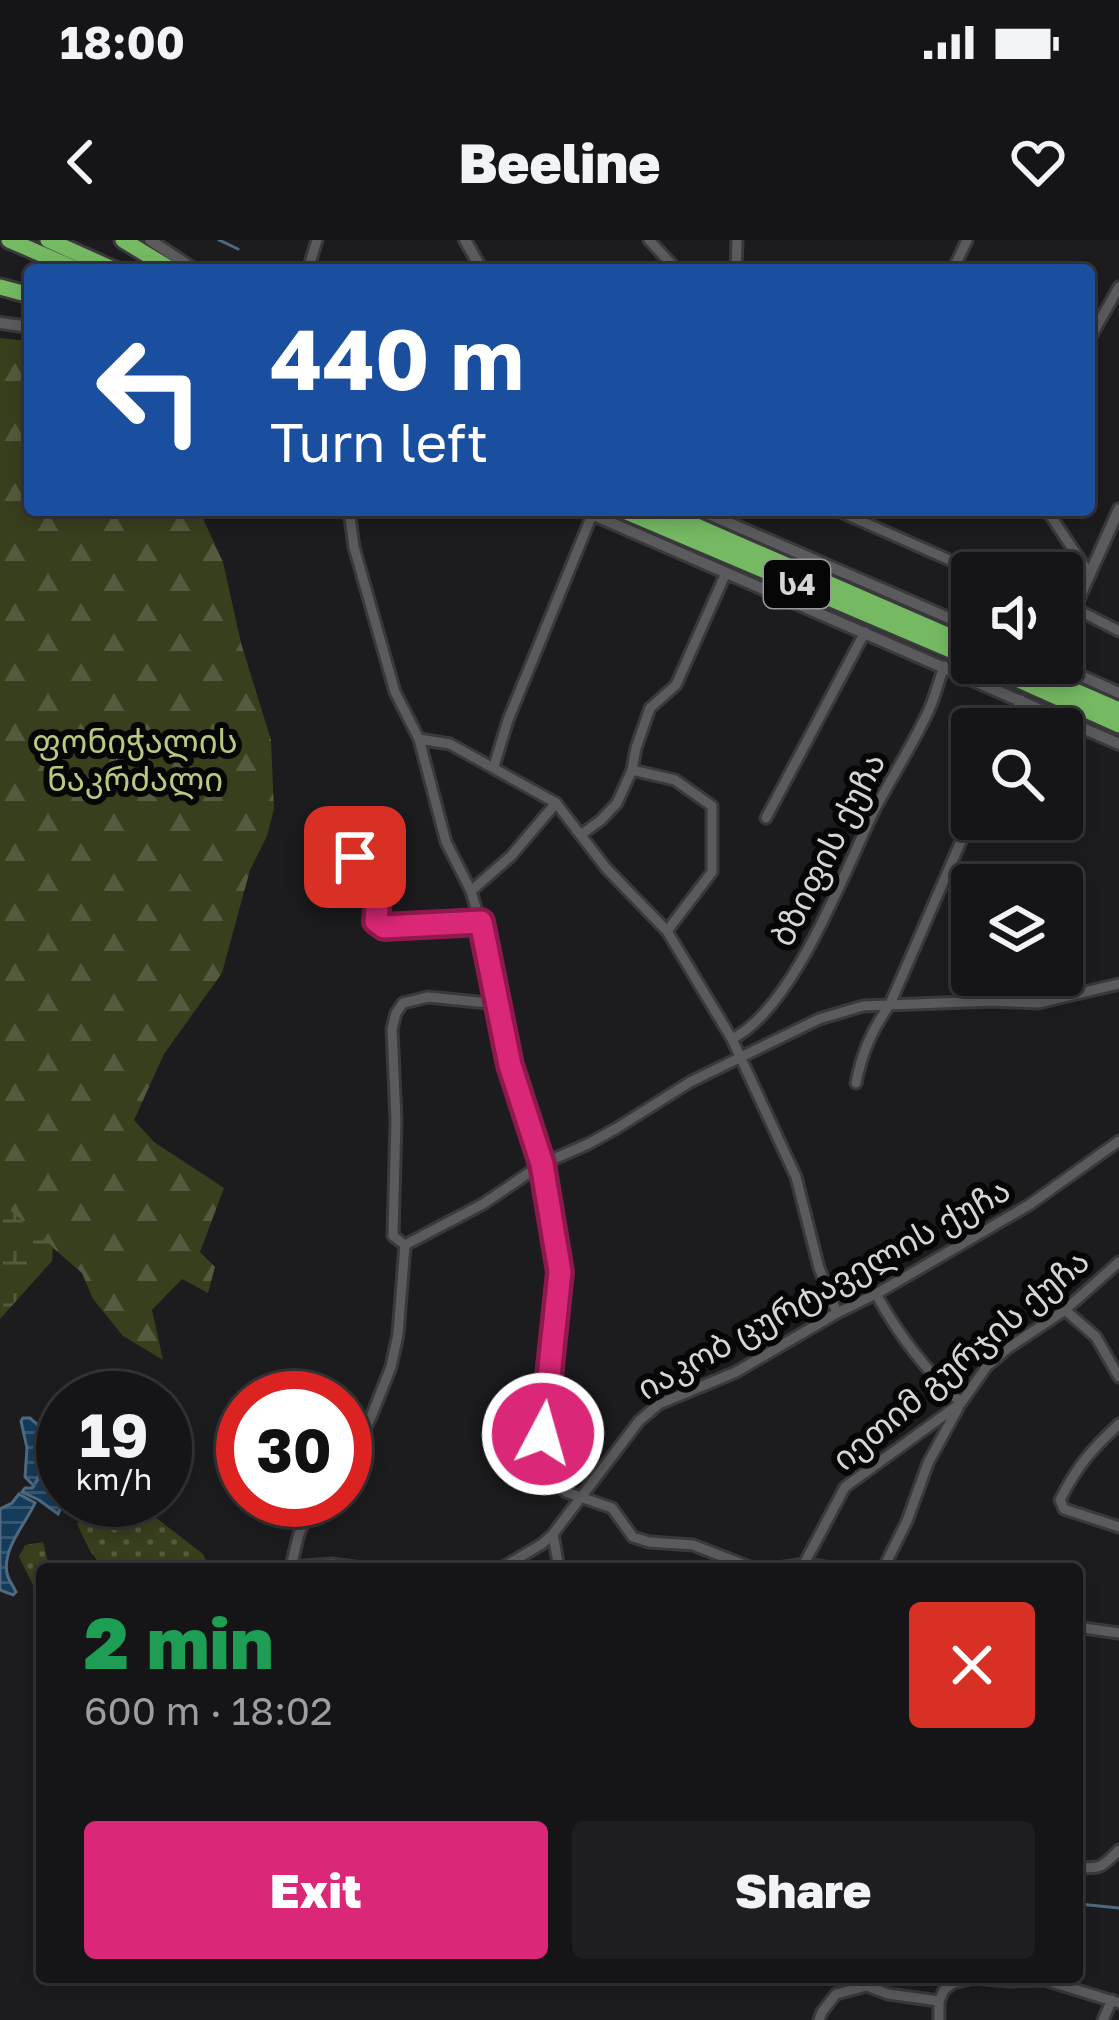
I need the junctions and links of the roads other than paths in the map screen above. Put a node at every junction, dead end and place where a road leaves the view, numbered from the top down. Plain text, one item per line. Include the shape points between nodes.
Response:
1 (8, 240) edge
2 (48, 240) edge
3 (123, 240) edge
4 (150, 240) edge
5 (649, 240) edge
6 (64, 264) edge
7 (102, 264) edge
8 (162, 264) edge
9 (186, 264) edge
10 (671, 264) edge
11 (1119, 287) edge
12 (1095, 329) edge
13 (1119, 509) edge
14 (350, 516) edge
15 (585, 516) edge
16 (596, 516) edge
17 (636, 516) edge
18 (674, 516) edge
19 (713, 516) edge
20 (850, 516) edge
21 (1051, 516) edge
22 (951, 561) edge
23 (726, 573) junction
24 (1090, 574) junction
25 (1083, 587) edge
26 (1083, 617) edge
27 (951, 619) edge
28 (865, 632) junction
29 (1119, 632) edge
30 (951, 637) edge
31 (951, 650) edge
32 (944, 666) junction
33 (1083, 677) edge
34 (1028, 684) edge
35 (1059, 684) edge
36 (1119, 693) edge
37 (1021, 700) junction
38 (1018, 708) edge
39 (1119, 710) edge
40 (1119, 725) edge
41 (419, 739) junction
42 (1119, 744) edge
43 (494, 766) junction
44 (632, 770) junction
45 (556, 802) junction
46 (766, 818) dead end
47 (582, 834) junction
48 (962, 840) edge
49 (355, 857) dead end
50 (471, 891) junction
51 (481, 922) junction
52 (667, 931) junction
53 (1119, 984) edge
54 (498, 1004) junction
55 (890, 1004) junction
56 (732, 1039) junction
57 (739, 1058) junction
58 (856, 1083) dead end
59 (1119, 1141) edge
60 (542, 1164) junction
61 (405, 1245) junction
62 (1119, 1262) edge
63 (876, 1294) junction
64 (1065, 1310) junction
65 (837, 1312) junction
66 (1119, 1377) edge
67 (961, 1403) junction
68 (372, 1414) edge
69 (1119, 1424) edge
70 (582, 1497) junction
71 (302, 1527) edge
72 (1119, 1527) edge
73 (553, 1534) junction
74 (292, 1563) edge
75 (510, 1563) edge
76 (558, 1563) edge
77 (740, 1563) edge
78 (805, 1563) edge
79 (886, 1563) edge
80 (1083, 1628) edge
81 (1119, 1633) edge
82 (1119, 1850) edge
83 (1083, 1868) edge
84 (953, 1983) edge
85 (1061, 1983) edge
86 (939, 2001) junction
87 (1116, 2001) edge
88 (820, 2020) edge
89 (939, 2020) edge
90 (1103, 2020) edge

1 - 6 highway
2 - 7 highway
3 - 8 highway
4 - 9 street
5 - 10 street
11 - 12 street
13 - 24 street
14 - 41 street via 395,692
15 - 43 street
16 - 23 street
17 - 31 highway, ს4
18 - 30 highway, ს4
19 - 27 street
20 - 22 street
21 - 24 street
23 - 28 street
23 - 44 street via 676,685 650,708
24 - 25 street
26 - 29 street
28 - 32 street
28 - 46 street
32 - 37 street
32 - 56 street, ბზიფის ქუჩა via 928,714 792,976 765,1015
33 - 36 street
34 - 40 highway
35 - 39 highway
37 - 38 street
37 - 42 street
41 - 43 street
41 - 50 street via 446,842
43 - 45 street
44 - 47 street via 617,802
44 - 52 street via 676,780 712,806 712,872
45 - 47 street
45 - 50 street
47 - 52 street
48 - 55 street
49 - 51 street via 374,861 380,875 376,921 384,927
50 - 51 street
51 - 54 street
52 - 56 street
53 - 55 street via 1038,1003
54 - 60 street
54 - 61 street via 428,997 395,1013 393,1236
55 - 57 street via 818,1019
55 - 58 street via 871,1031
56 - 57 street
57 - 60 street
57 - 65 street via 796,1177
59 - 63 street, იაკობ ცურტაველის ქუჩა via 1029,1205
60 - 61 street
60 - 70 street via 560,1272 544,1465 566,1492
61 - 68 street via 398,1334
62 - 64 street, იეთიმ გურჯის ქუჩა
63 - 65 street, იაკობ ცურტაველის ქუჩა
63 - 67 street via 910,1350
64 - 66 street via 1096,1337
64 - 67 street, იეთიმ გურჯის ქუჩა via 987,1366
65 - 70 street, იაკობ ცურტაველის ქუჩა via 736,1372 659,1404
67 - 78 street, იეთიმ გურჯის ქუჩა via 844,1487
67 - 79 street
69 - 72 street via 1088,1452 1060,1500 1064,1509
70 - 73 street, იაკობ ცურტაველის ქუჩა
70 - 77 street via 612,1508 633,1537 693,1544
71 - 74 street
73 - 75 street, იაკობ ცურტაველის ქუჩა
73 - 76 street
80 - 81 street
82 - 83 street via 1106,1865
84 - 86 street
85 - 87 street
86 - 88 street via 867,1985 836,1994
86 - 89 street
87 - 90 street

